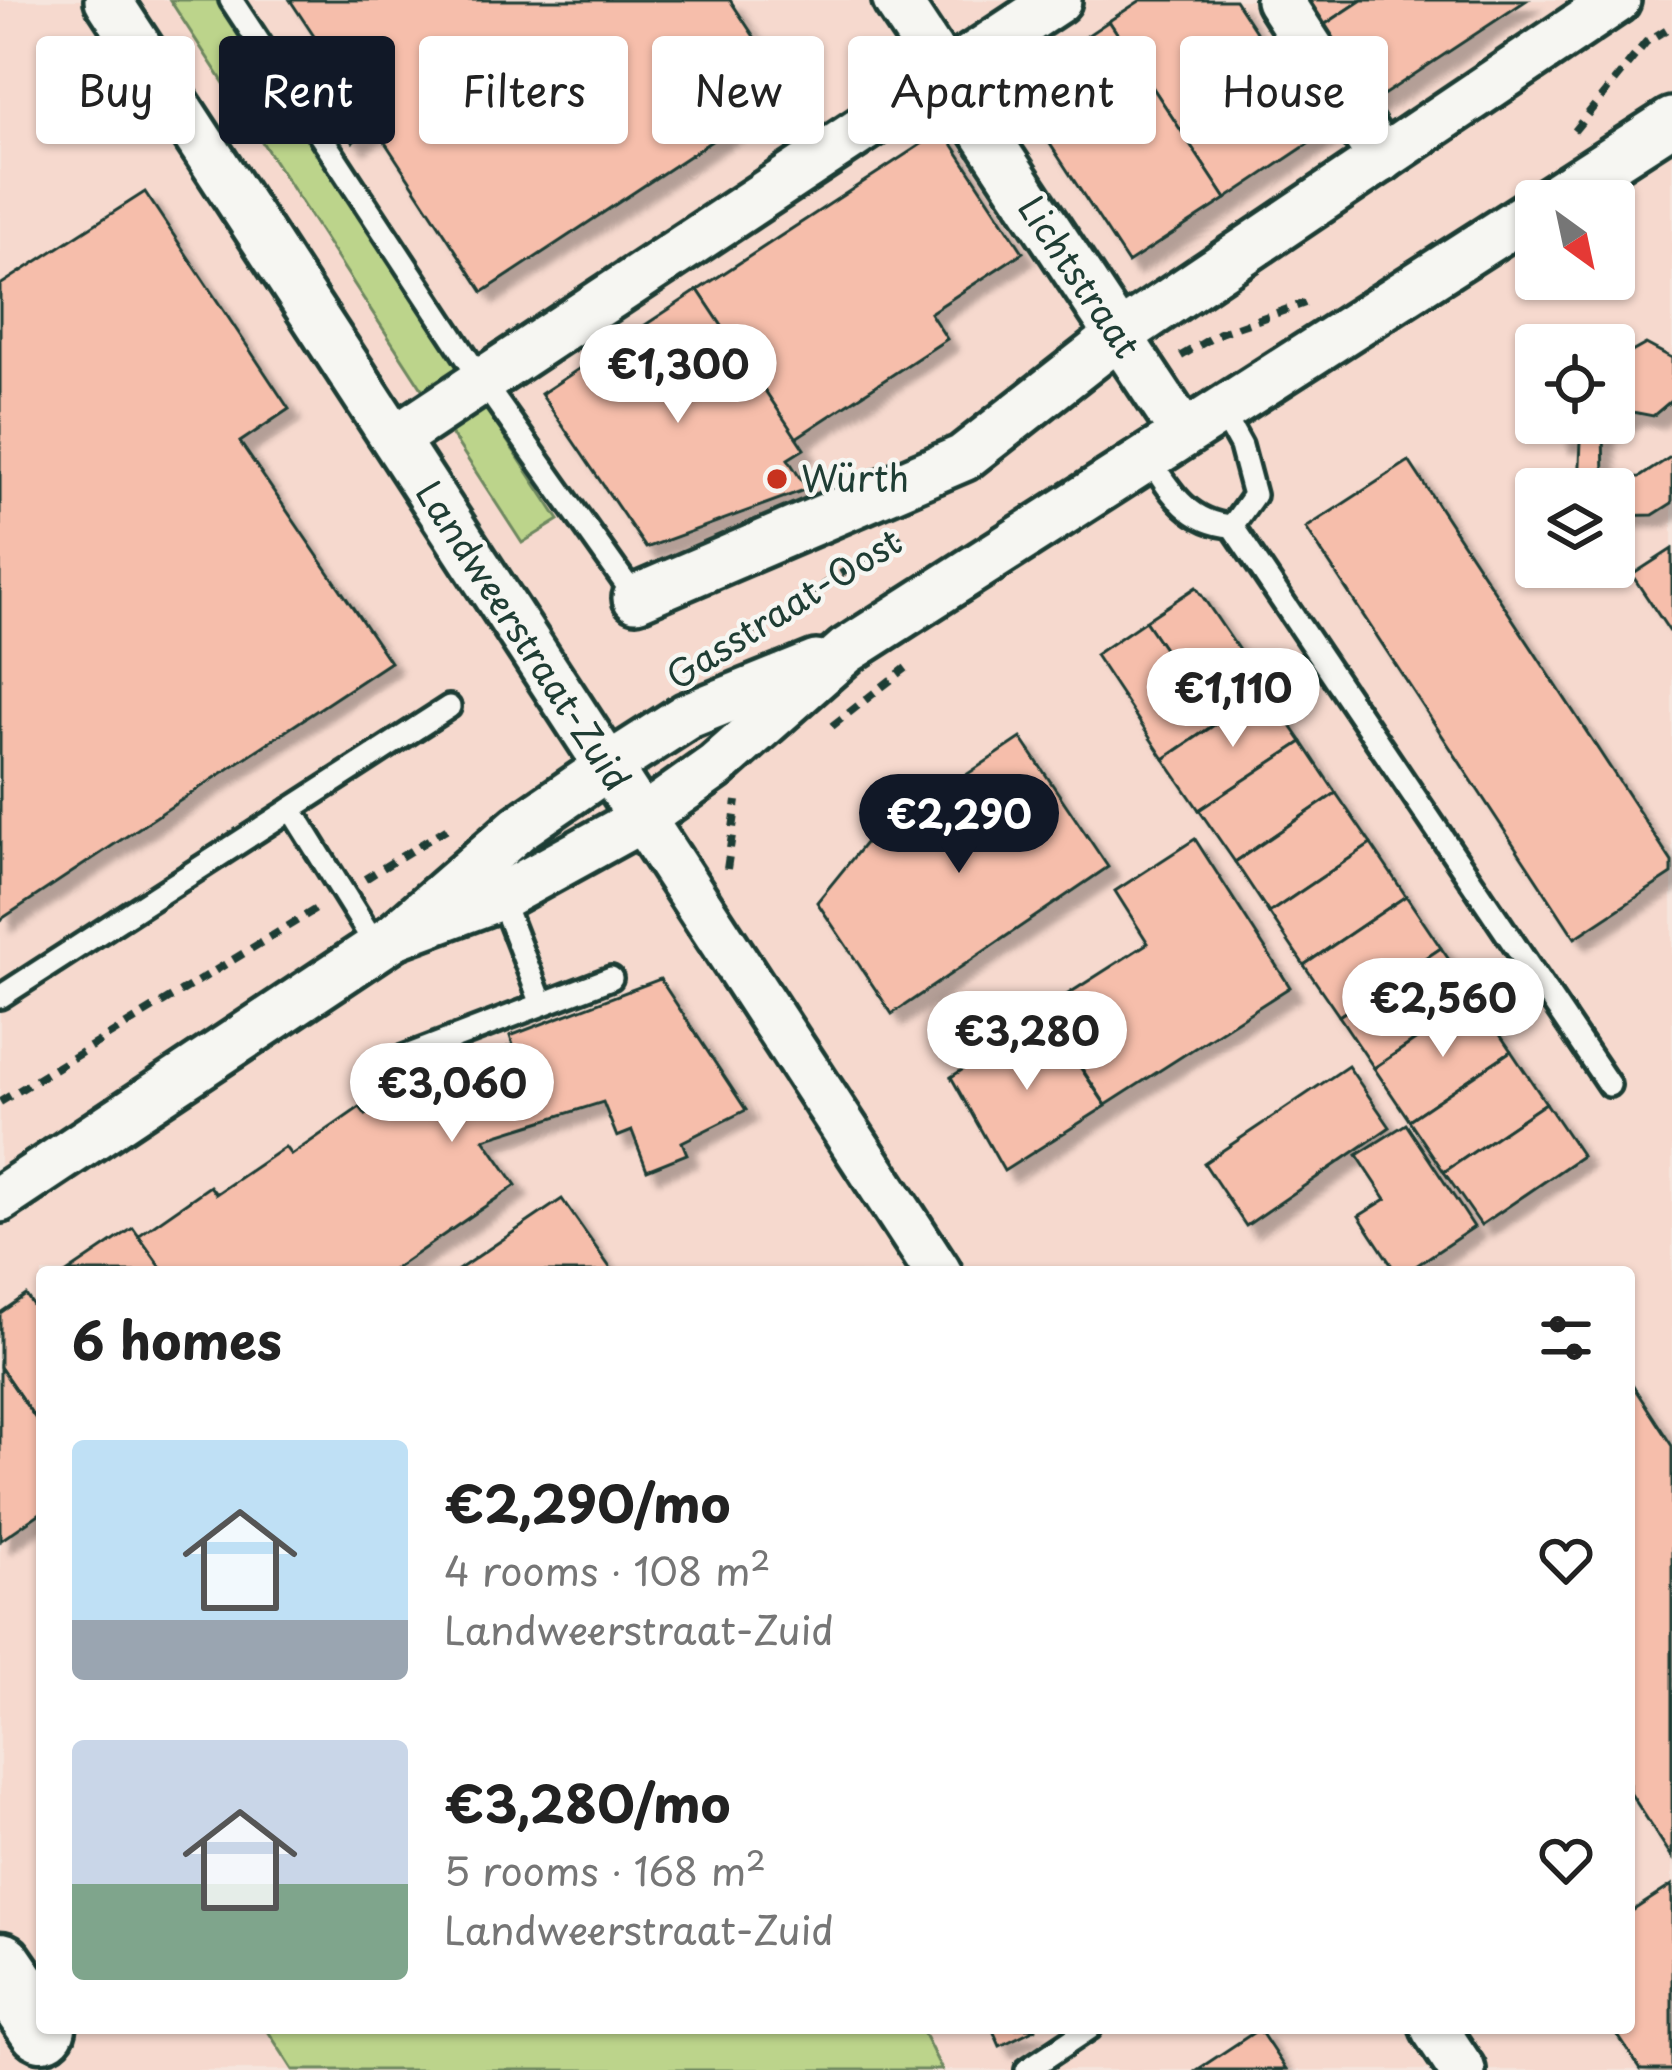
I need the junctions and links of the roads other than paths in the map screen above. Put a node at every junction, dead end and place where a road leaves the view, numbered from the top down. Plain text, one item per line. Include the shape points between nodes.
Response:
1 (108, 0) edge
2 (231, 0) edge
3 (896, 0) edge
4 (1058, 0) edge
5 (1279, 0) edge
6 (1617, 0) edge
7 (919, 36) edge
8 (1003, 36) edge
9 (1672, 122) edge
10 (848, 138) edge
11 (990, 144) edge
12 (1382, 159) junction
13 (1581, 180) edge
14 (1515, 221) edge
15 (1117, 337) junction
16 (482, 381) junction
17 (1184, 434) junction
18 (395, 439) junction
19 (1232, 526) junction
20 (636, 598) joint
21 (846, 651) junction
22 (449, 707) dead end
23 (609, 766) junction
24 (291, 809) junction
25 (640, 820) junction
26 (493, 879) junction
27 (386, 941) junction
28 (611, 978) dead end
29 (0, 997) edge
30 (542, 1004) junction
31 (370, 1070) dead end
32 (1609, 1085) dead end
33 (0, 1199) edge
34 (934, 1266) edge
35 (0, 1966) edge
36 (36, 2019) edge
37 (46, 2034) edge
38 (1081, 2034) edge
39 (1438, 2034) edge
40 (71, 2070) edge
41 (1027, 2070) edge
42 (1462, 2070) edge

1 - 18 street, Landweerstraat-Zuid
2 - 16 lane
3 - 7 street, Lichtstraat
4 - 8 street
5 - 12 street
6 - 12 street, Gasstraat-Oost
9 - 13 street
10 - 16 street
11 - 15 street, Lichtstraat
12 - 15 street, Gasstraat-Oost
14 - 17 street, Gasstraat-Oost
15 - 17 street, Lichtstraat
15 - 20 street, Gasstraat-Oost via 963,458
16 - 18 street
16 - 20 lane
17 - 19 lane via 1191,514
17 - 19 lane via 1252,476 1254,495
17 - 21 street, Gasstraat-Oost
18 - 23 street, Landweerstraat-Zuid
19 - 32 lane
21 - 23 street, Gasstraat-Oost via 687,716
21 - 25 street, Gasstraat-Oost via 716,766
22 - 24 lane
23 - 25 street, Landweerstraat-Zuid
23 - 26 street, Gasstraat-Oost via 519,828
24 - 27 lane via 343,892
24 - 29 lane
25 - 26 street, Gasstraat-Oost
25 - 34 street, Landweerstraat-Zuid
26 - 27 street, Gasstraat-Oost
26 - 30 lane
27 - 33 street, Gasstraat-Oost
28 - 30 lane
30 - 31 lane
35 - 36 main road
37 - 40 main road
38 - 41 lane
39 - 42 street

